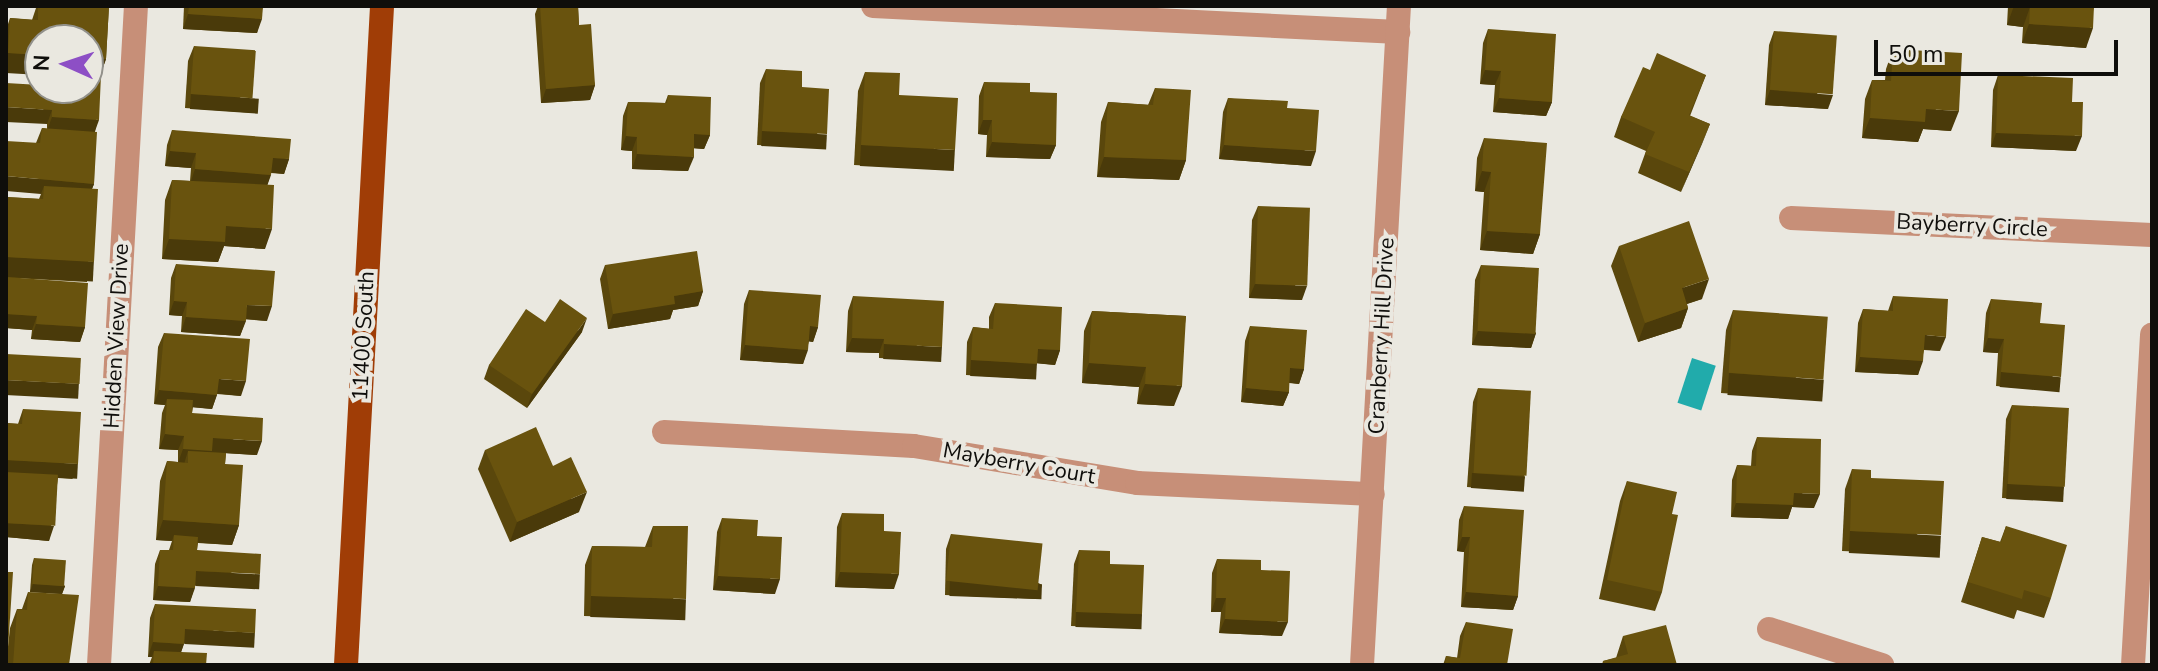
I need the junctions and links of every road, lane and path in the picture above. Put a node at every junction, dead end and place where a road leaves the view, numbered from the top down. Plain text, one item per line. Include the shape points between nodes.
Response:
1 (136, 6) edge
2 (382, 6) edge
3 (873, 6) edge
4 (1399, 6) edge
5 (1398, 32) junction
6 (1791, 218) dead end
7 (2152, 235) edge
8 (2152, 335) edge
9 (664, 432) dead end
10 (1373, 494) junction
11 (1769, 629) dead end
12 (99, 665) edge
13 (346, 665) edge
14 (1362, 665) edge
15 (1882, 665) edge
16 (2133, 665) edge

1 - 12 street, Hidden View Drive
2 - 13 main road, 11400 South
3 - 5 street
4 - 5 street, Cranberry Hill Drive
5 - 10 street, Cranberry Hill Drive
6 - 7 street, Bayberry Circle
8 - 16 street
9 - 10 street, Mayberry Court via 914,446 1137,483
10 - 14 street, Cranberry Hill Drive
11 - 15 street

